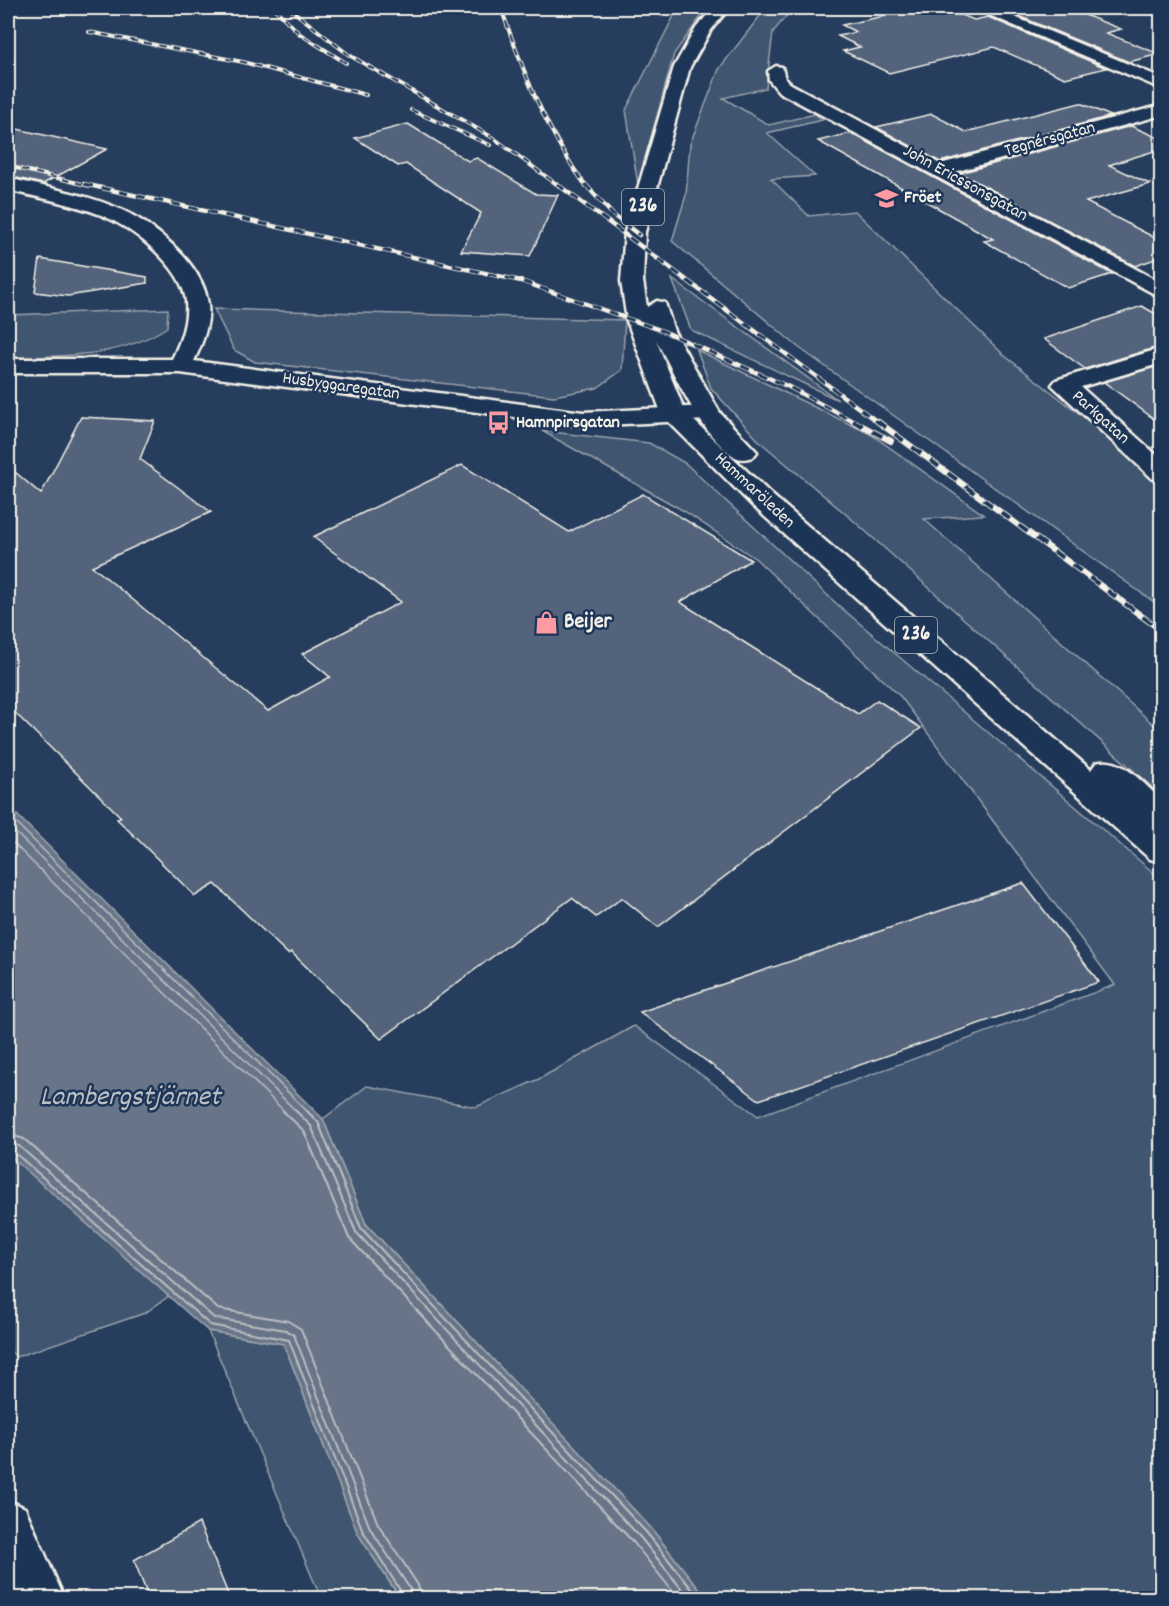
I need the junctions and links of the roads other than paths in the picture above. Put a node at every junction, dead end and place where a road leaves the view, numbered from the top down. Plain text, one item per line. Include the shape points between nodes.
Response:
1 (721, 8) edge
2 (981, 8) edge
3 (739, 15) dead end
4 (727, 31) dead end
5 (776, 71) dead end
6 (1161, 84) edge
7 (695, 88) dead end
8 (1161, 110) edge
9 (939, 170) junction
10 (8, 184) edge
11 (652, 250) dead end
12 (652, 292) dead end
13 (1161, 292) edge
14 (1161, 355) edge
15 (8, 366) edge
16 (180, 366) junction
17 (708, 413) junction
18 (674, 416) junction
19 (1161, 474) edge
20 (1161, 819) edge
21 (1161, 850) edge
22 (8, 1525) edge
23 (39, 1599) edge

1 - 18 main road, Hammaröleden / 236 via 704,28 682,67 635,232 633,281 638,321
2 - 6 main road
3 - 4 main road
5 - 9 main road, John Ericssonsgatan via 777,80 785,88
7 - 11 main road, 236 via 677,143
8 - 9 main road, Tegnérsgatan
9 - 13 main road, John Ericssonsgatan
10 - 16 main road via 120,216 144,230 167,251 197,298 195,329
12 - 17 main road, Hammaröleden / 236 via 663,331
14 - 19 main road, Parkgatan via 1064,386
15 - 16 main road, Husbyggaregatan
16 - 18 main road, Husbyggaregatan via 583,419
17 - 18 main road, Husbyggaregatan
17 - 20 main road, Hammaröleden / 236 via 787,494
18 - 21 main road, Hammaröleden / 236 via 763,501
22 - 23 main road

